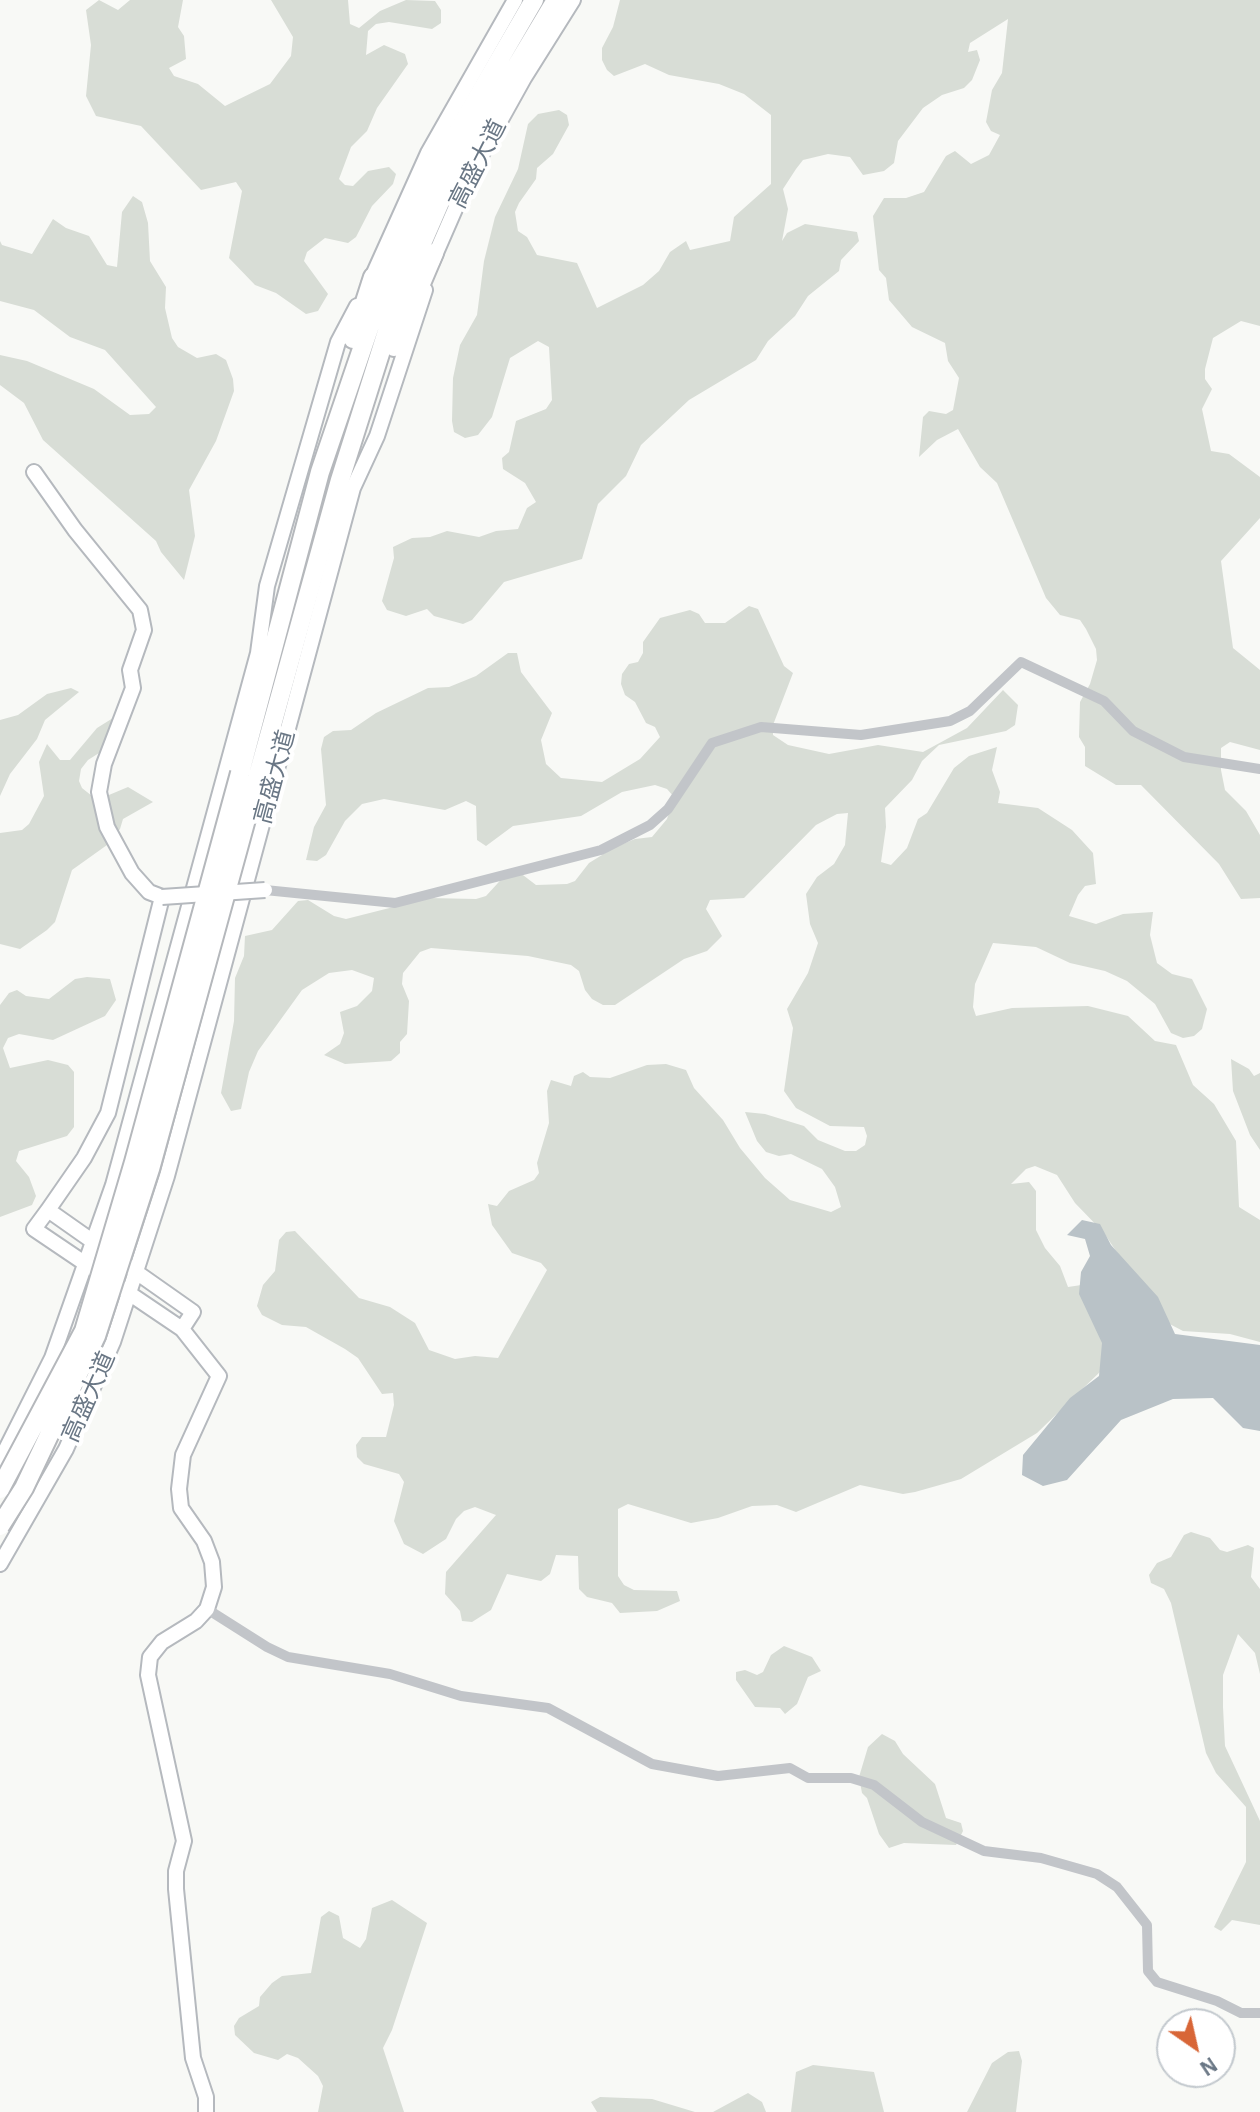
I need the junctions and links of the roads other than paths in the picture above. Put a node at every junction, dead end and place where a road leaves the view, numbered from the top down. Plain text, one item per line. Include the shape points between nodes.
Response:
1 (515, 0) edge
2 (534, 0) edge
3 (556, 0) edge
4 (573, 0) edge
5 (434, 253) junction
6 (373, 277) junction
7 (34, 472) dead end
8 (320, 472) junction
9 (340, 480) junction
10 (1260, 769) edge
11 (248, 776) junction
12 (265, 890) joint
13 (162, 897) junction
14 (48, 1210) junction
15 (92, 1242) junction
16 (85, 1263) junction
17 (135, 1272) junction
18 (129, 1293) junction
19 (182, 1329) junction
20 (0, 1461) edge
21 (0, 1489) edge
22 (0, 1526) edge
23 (0, 1564) edge
24 (207, 1609) junction
25 (1260, 2013) edge
26 (206, 2112) edge

1 - 6 main road, 高盛大道 via 428,153
2 - 8 highway, 高盛大道 via 433,176 380,296
3 - 9 highway, 高盛大道 via 454,170 396,303
4 - 5 main road, 高盛大道 via 475,165
5 - 9 highway
5 - 17 main road, 高盛大道 via 420,310 353,488 167,1176
6 - 8 highway
6 - 15 main road, 高盛大道 via 338,342 275,555 258,653 113,1185
7 - 13 main road via 140,610 144,630 130,670 133,688 99,792 107,827 132,873 149,892
8 - 11 highway, 高盛大道
9 - 11 highway, 高盛大道
10 - 12 street via 1184,757 1133,731 1104,701 1021,662 970,711 950,721 861,735 761,727 712,743 668,809 650,825 601,850 395,903
11 - 21 highway, 高盛大道, bridge via 84,1331
11 - 22 highway, 高盛大道, bridge via 150,1169 96,1336 24,1488
12 - 13 main road, bridge
13 - 14 main road via 108,1113
14 - 15 main road
14 - 16 main road via 34,1229
15 - 16 main road, 高盛大道
15 - 17 main road
16 - 18 main road
16 - 20 main road, 高盛大道 via 52,1358
17 - 18 main road, 高盛大道
17 - 19 main road via 193,1312
18 - 19 main road
18 - 23 main road, 高盛大道 via 66,1449
19 - 24 main road via 219,1376 183,1455 179,1489 181,1508 212,1562 214,1587
24 - 25 street via 288,1657 390,1674 461,1696 548,1708 652,1764 718,1776 790,1768 808,1778 851,1778 874,1785 922,1822 984,1851 1041,1858 1097,1874 1117,1887 1147,1925 1148,1971 1157,1982 1241,2013
24 - 26 main road via 162,1642 150,1657 148,1675 184,1841 176,1889 193,2058

